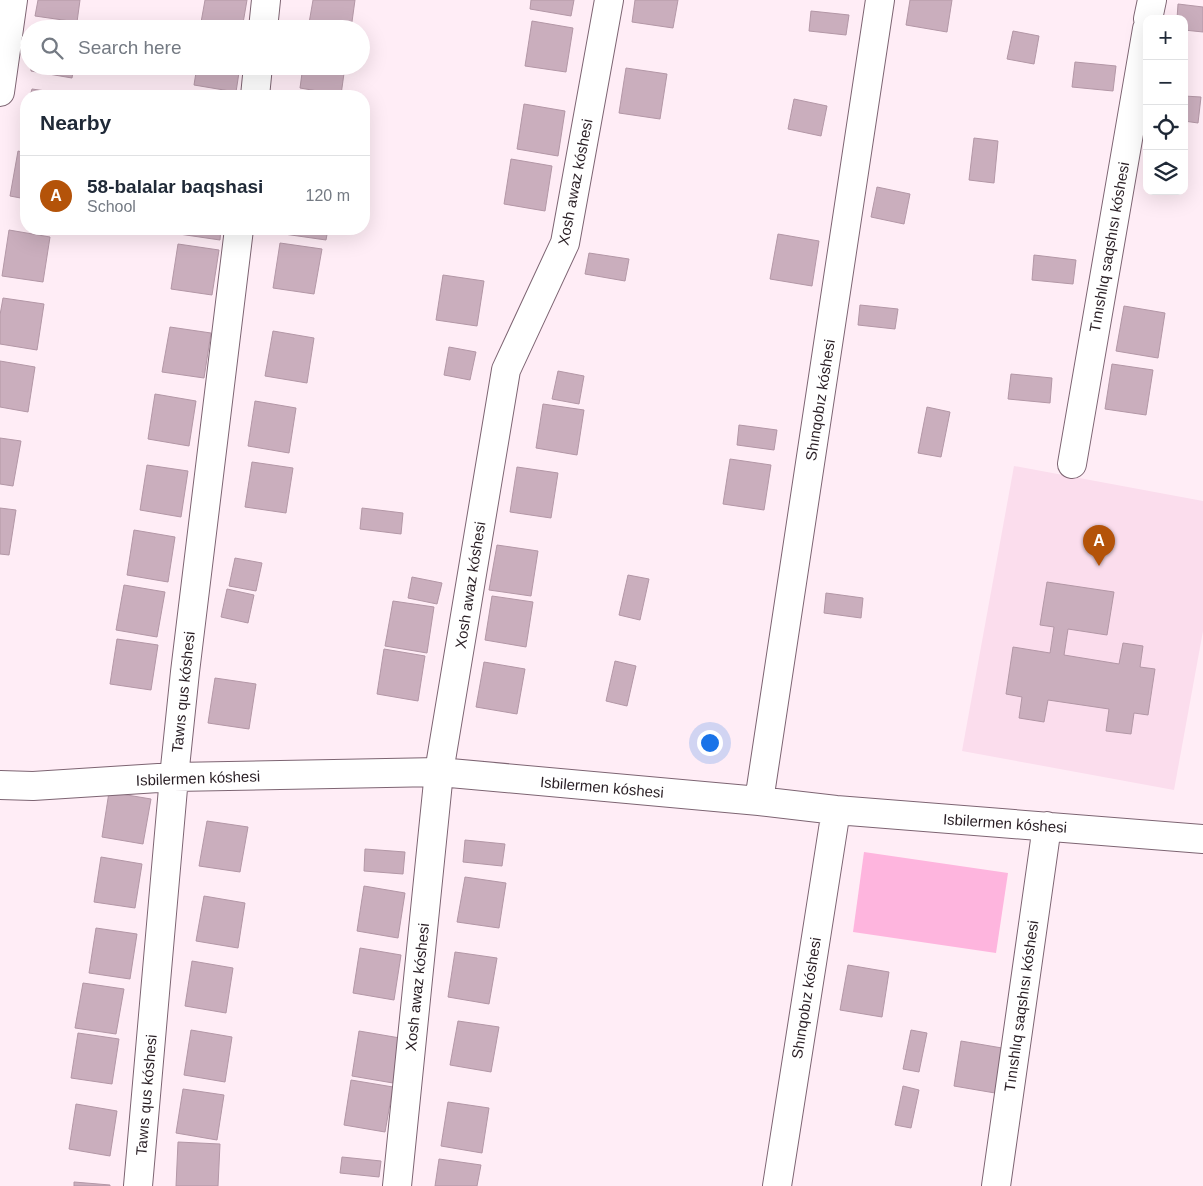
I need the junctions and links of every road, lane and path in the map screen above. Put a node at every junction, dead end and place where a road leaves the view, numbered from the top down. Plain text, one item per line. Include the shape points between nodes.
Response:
1 (13, 0) edge
2 (266, 0) edge
3 (609, 0) edge
4 (880, 0) edge
5 (1152, 0) edge
6 (1149, 15) edge
7 (264, 20) edge
8 (1143, 52) edge
9 (257, 75) edge
10 (256, 90) edge
11 (0, 92) edge
12 (238, 235) edge
13 (1072, 464) dead end
14 (439, 772) junction
15 (174, 777) junction
16 (0, 785) edge
17 (759, 801) junction
18 (836, 810) junction
19 (1047, 826) junction
20 (1203, 839) edge
21 (138, 1186) edge
22 (397, 1186) edge
23 (777, 1186) edge
24 (996, 1186) edge

1 - 11 street
2 - 7 street
3 - 14 street, Xosh awaz kóshesi via 565,243 506,370
4 - 17 street, Shınqobız kóshesi
5 - 6 street
8 - 13 street, Tınıshlıq saqshısı kóshesi
9 - 10 street
12 - 15 street, Tawıs qus kóshesi
14 - 15 street, Isbilermen kóshesi
14 - 17 street, Isbilermen kóshesi
14 - 22 street, Xosh awaz kóshesi
15 - 16 street, Isbilermen kóshesi via 33,786
15 - 21 street, Tawıs qus kóshesi
17 - 18 street, Isbilermen kóshesi
18 - 19 street, Isbilermen kóshesi
18 - 23 street, Shınqobız kóshesi
19 - 20 street, Isbilermen kóshesi
19 - 24 street, Tınıshlıq saqshısı kóshesi

